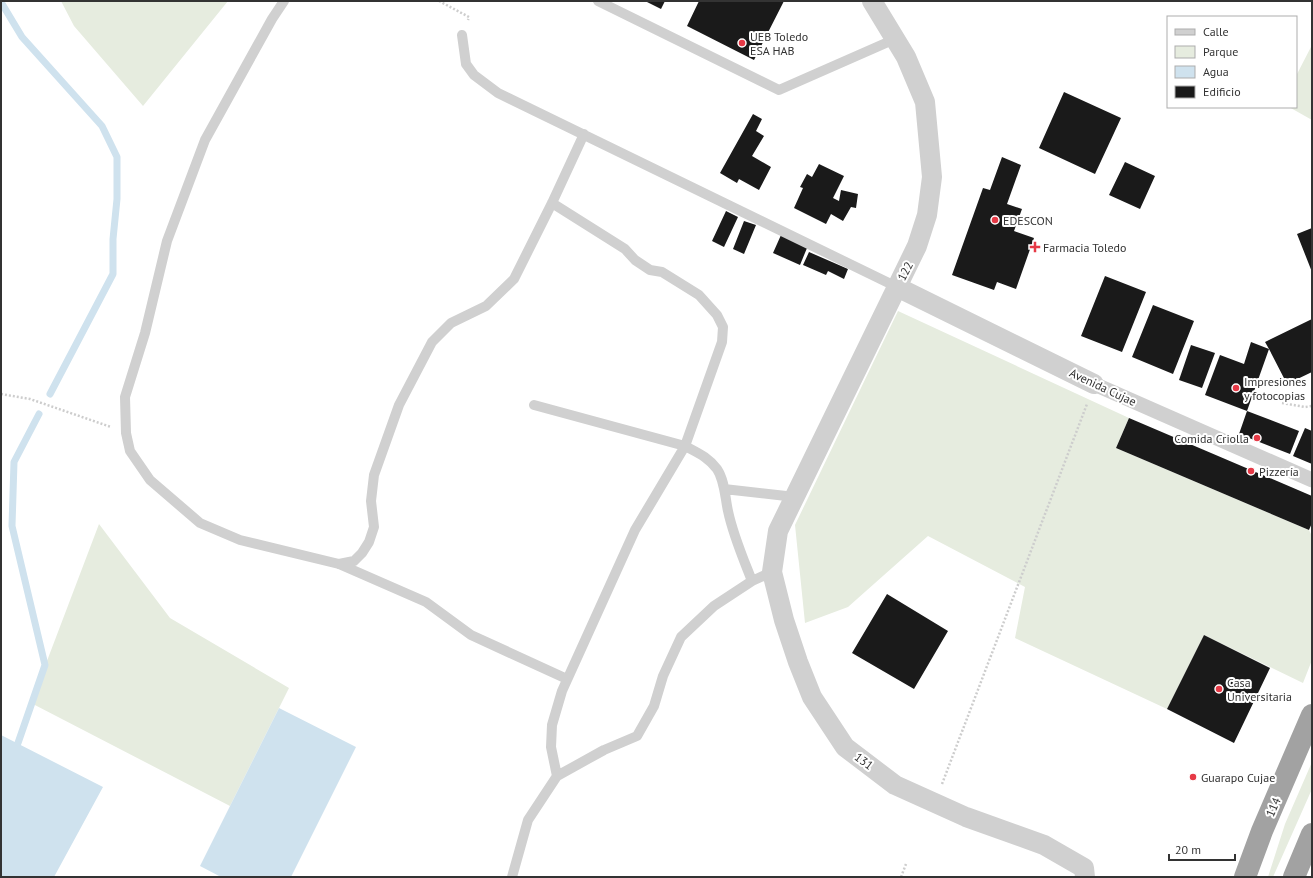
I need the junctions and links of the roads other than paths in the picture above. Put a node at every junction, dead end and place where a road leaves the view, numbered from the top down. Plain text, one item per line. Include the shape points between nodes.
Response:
1 (284, 1) edge
2 (598, 1) edge
3 (872, 1) edge
4 (462, 35) road end
5 (895, 39) junction
6 (584, 134) junction
7 (552, 203) junction
8 (897, 287) junction
9 (1094, 384) joint
10 (534, 405) dead end
11 (685, 446) junction
12 (1312, 480) edge
13 (724, 489) junction
14 (795, 498) junction
15 (778, 531) joint
16 (339, 564) junction
17 (772, 572) junction
18 (752, 581) junction
19 (567, 679) junction
20 (1312, 715) edge
21 (557, 776) junction
22 (1312, 834) edge
23 (512, 877) edge
24 (1085, 877) edge
25 (1245, 877) edge
26 (1294, 877) edge

1 - 16 lane via 205,140 167,241 145,333 125,397 126,433 130,452 150,480 200,523 240,540
2 - 5 lane via 779,90
3 - 5 street, 122
4 - 6 lane via 466,64 474,75 498,93
5 - 8 street, 122 via 906,57 925,102 932,177 927,215 917,246
6 - 7 lane
6 - 8 lane
7 - 11 lane via 625,249 650,270 662,272 699,295 717,314 722,327 722,342
7 - 16 lane via 514,279 486,306 451,323 432,342 399,405 374,475 371,501 374,527 369,542 354,560
8 - 9 street, Avenida Cujae
8 - 14 street, 122
9 - 12 street, Avenida Cujae
10 - 11 lane
11 - 13 lane via 708,458 718,471
11 - 19 lane via 635,530
13 - 14 lane
13 - 18 lane via 736,539
14 - 15 street, 122
15 - 17 street, 131
16 - 19 lane via 426,602 471,635
17 - 18 lane
17 - 24 street, 131 via 784,620 812,697 845,747 895,785 966,817 1044,845 1084,868
18 - 21 lane via 714,606 681,637 663,676 654,706 637,736 604,750
19 - 21 lane via 552,725 551,747
20 - 25 highway, 114
21 - 23 lane via 528,820
22 - 26 highway

